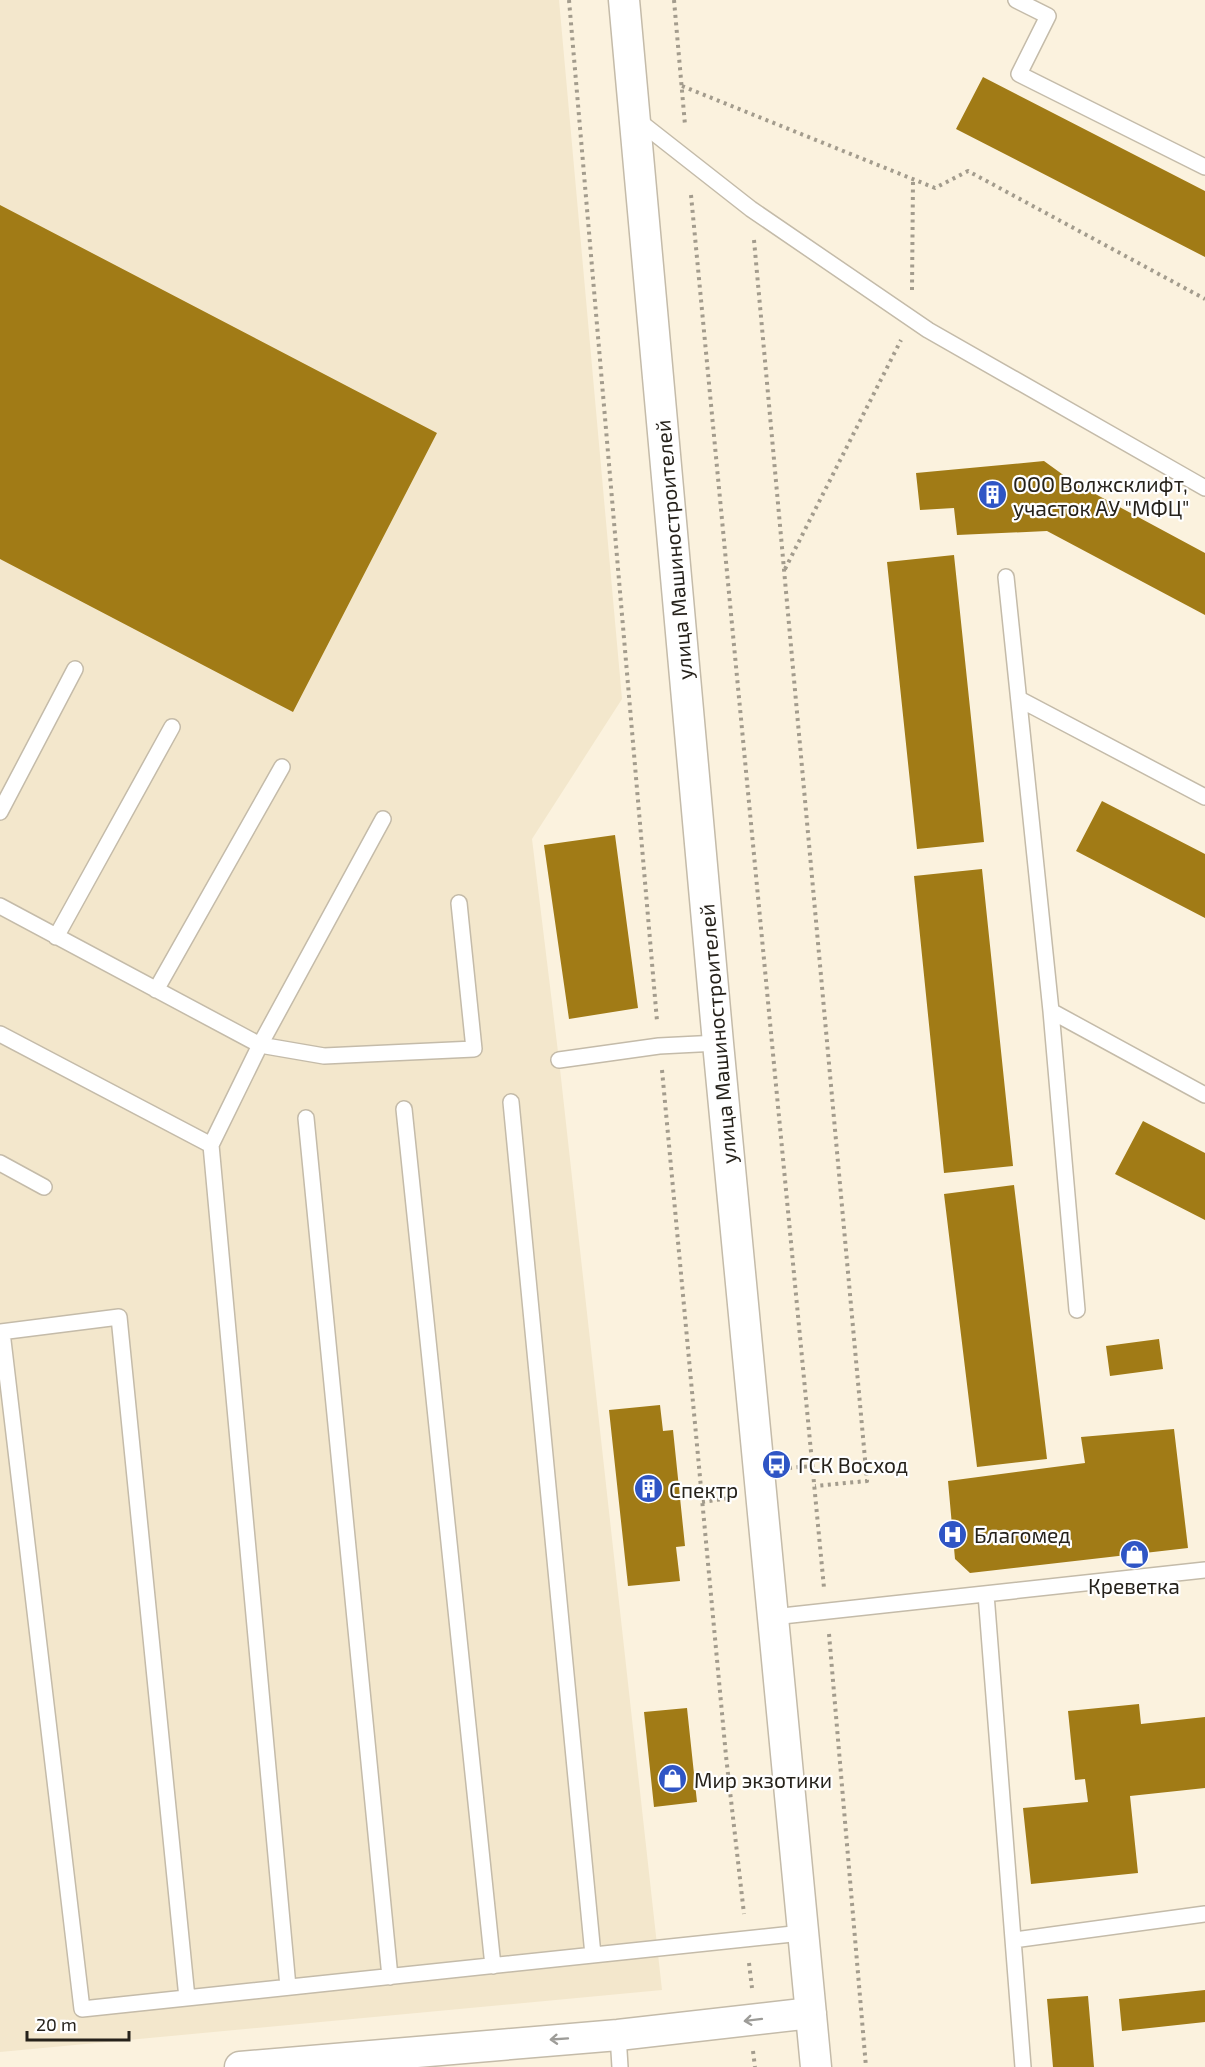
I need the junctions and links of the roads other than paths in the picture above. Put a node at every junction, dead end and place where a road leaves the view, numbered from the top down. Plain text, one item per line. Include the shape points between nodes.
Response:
1 (624, 0) edge
2 (1016, 0) edge
3 (634, 117) junction
4 (1205, 167) edge
5 (1205, 488) edge
6 (1006, 577) dead end
7 (75, 669) dead end
8 (1019, 699) junction
9 (172, 727) dead end
10 (282, 766) dead end
11 (1205, 797) edge
12 (0, 812) edge
13 (383, 819) dead end
14 (459, 903) dead end
15 (0, 906) edge
16 (56, 937) junction
17 (156, 990) junction
18 (1051, 1011) junction
19 (0, 1034) edge
20 (718, 1043) junction
21 (260, 1046) junction
22 (559, 1060) dead end
23 (1205, 1095) edge
24 (511, 1102) dead end
25 (404, 1109) dead end
26 (306, 1118) dead end
27 (211, 1145) junction
28 (0, 1163) edge
29 (44, 1187) dead end
30 (1077, 1310) dead end
31 (1, 1332) edge
32 (1205, 1570) edge
33 (986, 1594) junction
34 (773, 1617) junction
35 (1205, 1914) edge
36 (802, 1933) junction
37 (1014, 1940) junction
38 (593, 1955) junction
39 (493, 1966) junction
40 (390, 1977) junction
41 (288, 1987) junction
42 (187, 1998) junction
43 (811, 2013) junction
44 (618, 2035) junction
45 (240, 2067) edge
46 (620, 2067) edge
47 (816, 2067) edge
48 (1023, 2067) edge

1 - 3 street, улица Машиностроителей
2 - 4 lane via 1048,16 1019,74
3 - 5 lane via 751,209 928,330
3 - 20 street, улица Машиностроителей
6 - 8 lane
7 - 12 lane
8 - 11 lane
8 - 18 lane
9 - 16 lane
10 - 17 lane
13 - 21 lane
14 - 21 lane via 474,1049 324,1056
15 - 16 lane
16 - 17 lane
17 - 21 lane
18 - 23 lane
18 - 30 lane
19 - 27 lane
20 - 22 lane via 659,1046
20 - 34 street, улица Машиностроителей
21 - 27 lane
24 - 38 lane
25 - 39 lane
26 - 40 lane
27 - 41 lane
28 - 29 lane
31 - 42 lane via 82,2009
31 - 42 lane via 119,1317
32 - 33 lane
33 - 34 lane
33 - 37 lane
34 - 36 street, улица Машиностроителей
35 - 37 lane
36 - 38 lane
36 - 43 street, улица Машиностроителей
37 - 48 lane
38 - 39 lane
39 - 40 lane
40 - 41 lane
41 - 42 lane
43 -> 44 street
43 - 47 street, улица Машиностроителей
44 -> 45 street
44 - 46 lane

